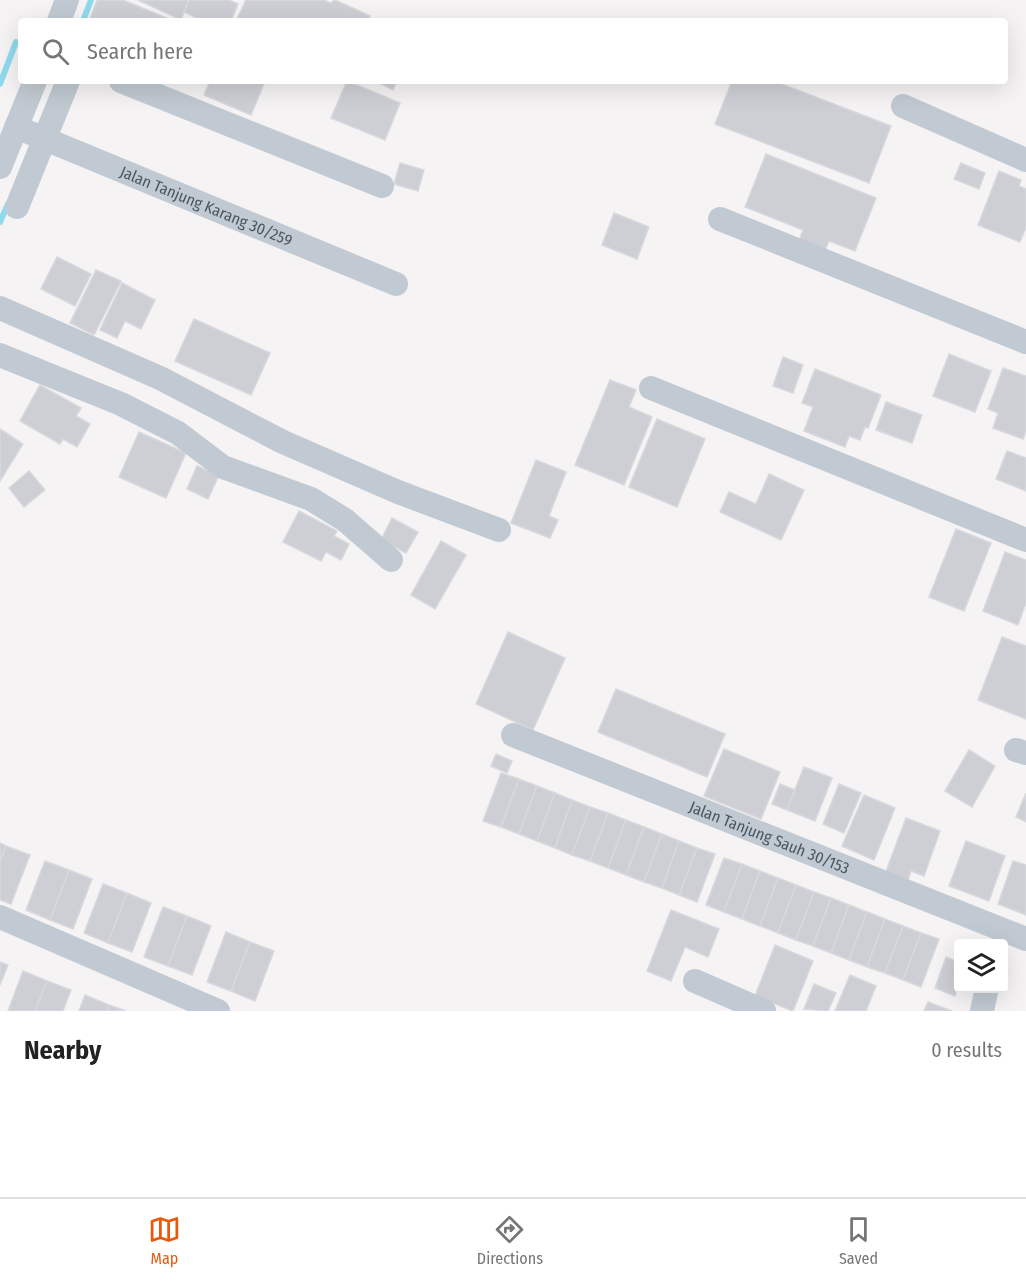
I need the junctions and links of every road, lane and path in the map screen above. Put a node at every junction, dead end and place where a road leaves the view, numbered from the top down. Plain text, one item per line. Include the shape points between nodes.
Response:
1 (67, 0) edge
2 (60, 18) edge
3 (34, 84) edge
4 (67, 84) edge
5 (128, 84) edge
6 (903, 106) dead end
7 (10, 132) edge
8 (45, 139) junction
9 (1026, 160) edge
10 (0, 167) edge
11 (382, 186) dead end
12 (17, 207) dead end
13 (720, 219) dead end
14 (396, 284) dead end
15 (0, 308) edge
16 (1026, 342) edge
17 (0, 355) edge
18 (651, 388) dead end
19 (499, 530) dead end
20 (1026, 540) edge
21 (391, 560) dead end
22 (513, 735) dead end
23 (0, 917) edge
24 (1000, 936) edge
25 (1026, 939) edge
26 (694, 981) dead end
27 (986, 993) edge
28 (218, 1011) edge
29 (764, 1011) edge
30 (982, 1011) edge

1 - 2 street
3 - 7 street
4 - 8 street
5 - 11 street
6 - 9 street
7 - 8 street, Jalan Tanjung Karang 30/259
7 - 10 street
8 - 12 street
8 - 14 street, Jalan Tanjung Karang 30/259
13 - 16 street
15 - 19 street via 160,378 283,442
17 - 21 street via 178,433 222,467 310,500 345,520
18 - 20 street
22 - 24 street, Jalan Tanjung Sauh 30/153
23 - 28 street
24 - 25 street, Jalan Tanjung Sauh 30/153
26 - 29 street
27 - 30 street

